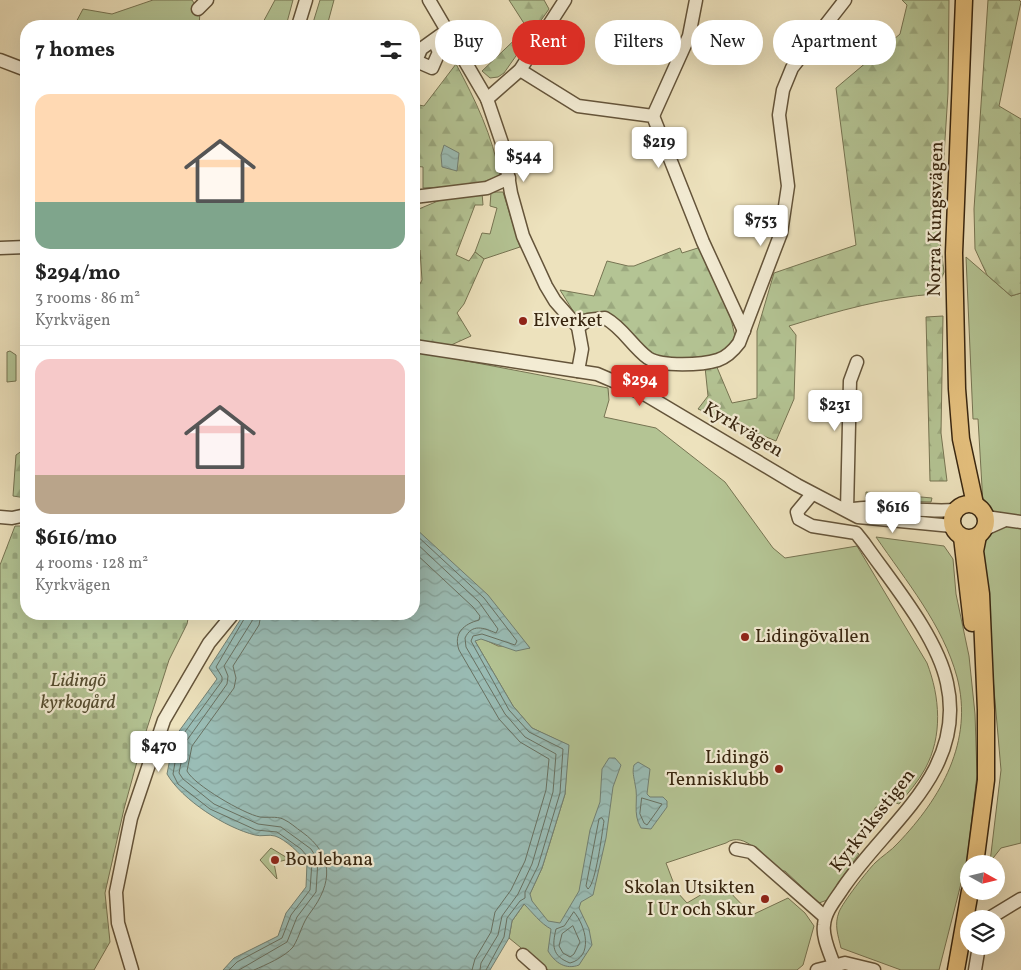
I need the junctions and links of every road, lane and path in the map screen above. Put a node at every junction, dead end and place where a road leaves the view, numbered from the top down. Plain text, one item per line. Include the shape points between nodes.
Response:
1 (306, 0) edge
2 (429, 0) edge
3 (565, 0) edge
4 (696, 0) edge
5 (845, 0) edge
6 (964, 0) edge
7 (300, 20) edge
8 (440, 20) edge
9 (0, 60) edge
10 (466, 65) edge
11 (20, 68) edge
12 (520, 70) junction
13 (487, 99) junction
14 (653, 116) junction
15 (509, 178) junction
16 (420, 196) edge
17 (20, 247) edge
18 (0, 248) edge
19 (578, 327) junction
20 (744, 331) junction
21 (420, 347) edge
22 (858, 362) dead end
23 (578, 371) junction
24 (961, 439) junction
25 (812, 494) junction
26 (975, 504) junction
27 (956, 509) junction
28 (847, 510) junction
29 (20, 515) edge
30 (0, 517) edge
31 (1021, 522) edge
32 (972, 529) junction
33 (228, 620) edge
34 (736, 849) dead end
35 (976, 855) edge
36 (1021, 899) edge
37 (968, 900) edge
38 (1003, 910) edge
39 (825, 917) junction
40 (523, 955) dead end
41 (977, 955) edge
42 (834, 965) junction
43 (132, 970) edge
44 (540, 970) edge
45 (817, 970) edge
46 (874, 970) edge
47 (956, 970) edge
48 (975, 970) edge

1 - 7 street
2 - 8 street
3 - 12 street
4 - 14 street via 689,36
5 - 20 street via 792,68 783,90 778,115 788,186 781,233
6 - 24 main road, Norra Kungsvägen via 954,253
9 - 11 street
10 - 13 street
12 - 13 street
12 - 14 street via 578,106
13 - 15 street via 503,146
14 - 20 street via 703,242
15 - 16 street via 487,188
15 - 19 street via 523,236 536,267 556,301
17 - 18 street
19 - 20 street via 588,320 605,318 619,327 649,358 666,364 718,360 732,352
19 - 23 street via 582,349
21 - 23 street, Kyrkvägen
22 - 28 street via 850,381
23 - 25 street, Kyrkvägen via 611,379 646,395
24 - 26 main road, Norra Kungsvägen
24 - 27 main road, Norra Kungsvägen via 961,488
25 - 28 street, Kyrkvägen
25 - 39 street, Kyrkviksstigen via 797,512 799,519 812,526 856,533 864,543 937,654 948,684 950,708 942,754 932,775 899,822 854,872
26 - 27 main road via 968,503
26 - 32 main road via 981,508
27 - 28 street, Kyrkvägen via 936,512 860,507
27 - 32 main road, Norra Kungsvägen via 952,515
28 - 32 street, Kyrkvägen via 858,517
29 - 30 street
31 - 32 street, Kyrkvägen via 1004,521
32 - 35 main road via 981,594 986,672 986,780
33 - 43 street via 209,643 164,720 131,818 116,892 118,923
34 - 39 street via 751,852
36 - 38 street
37 - 47 main road
39 - 42 street via 824,929
40 - 44 street
41 - 48 street
42 - 45 street
42 - 46 street via 845,963

